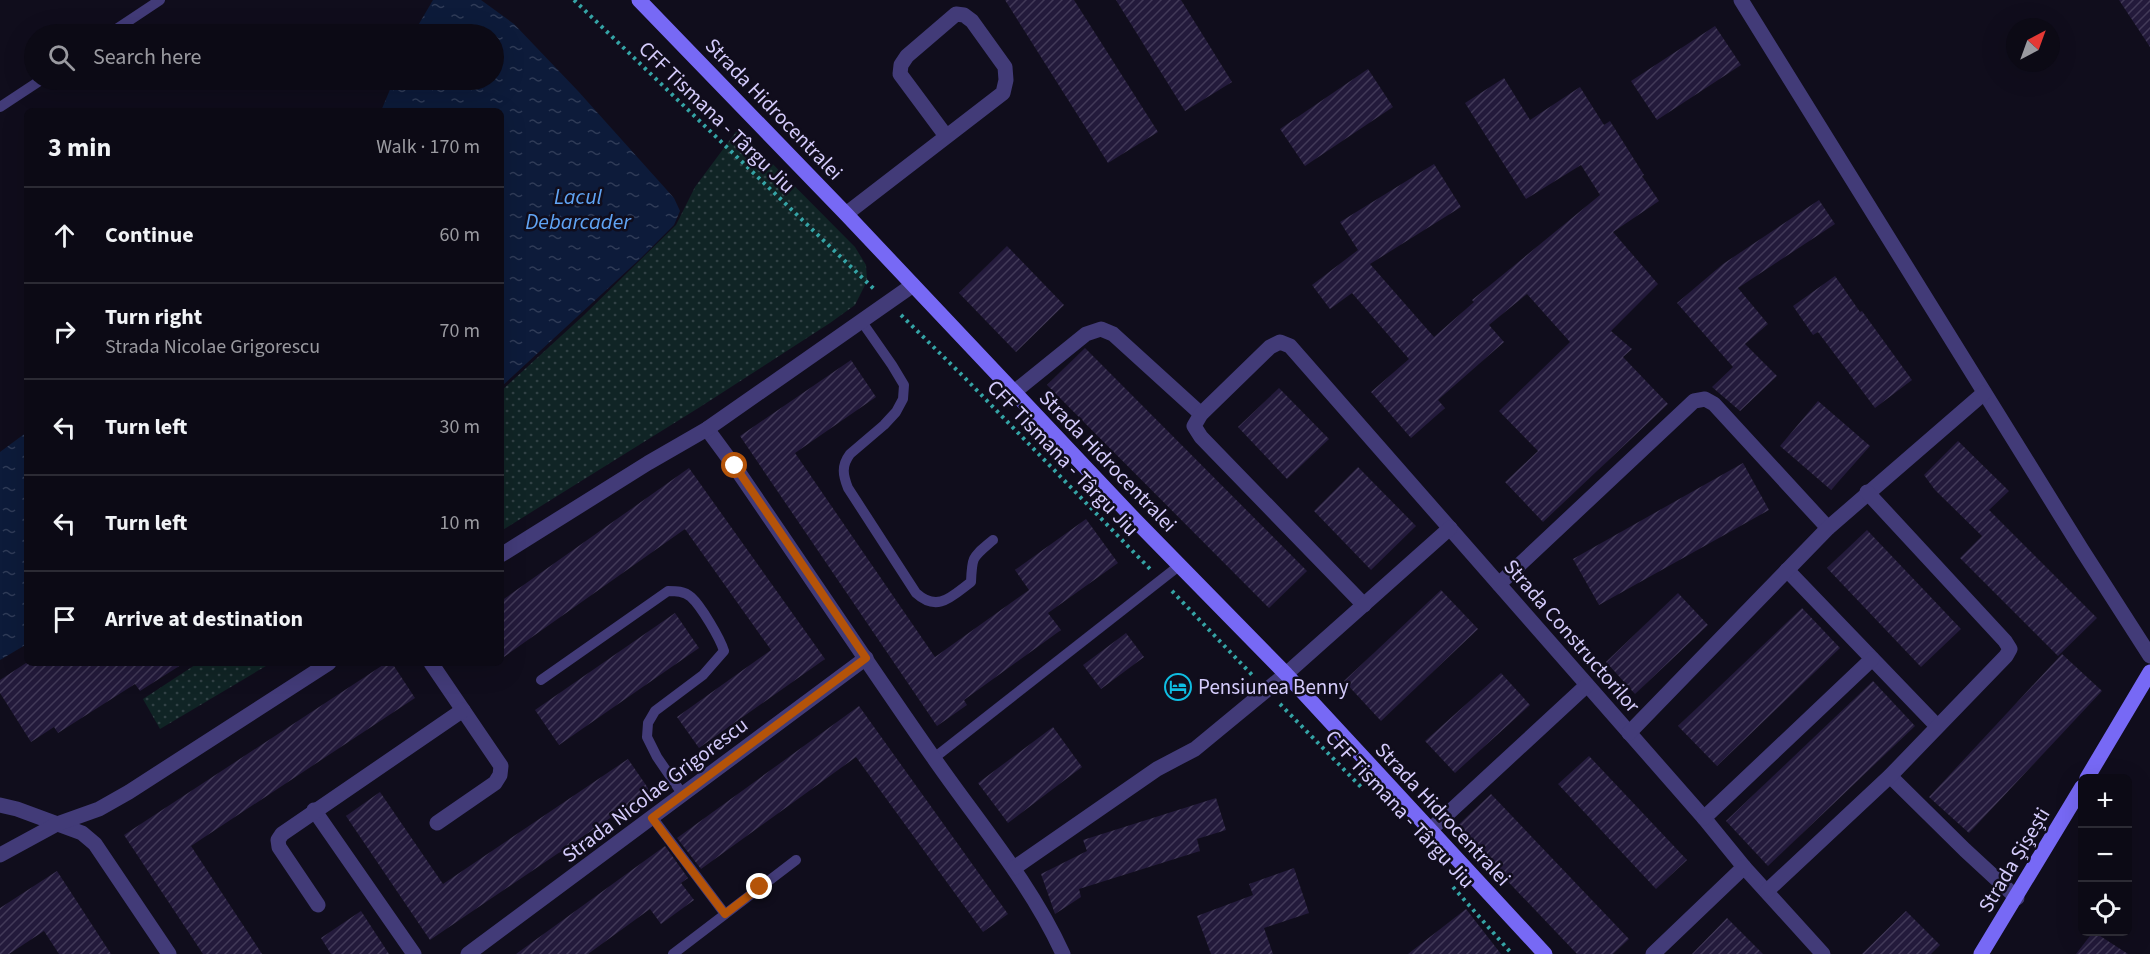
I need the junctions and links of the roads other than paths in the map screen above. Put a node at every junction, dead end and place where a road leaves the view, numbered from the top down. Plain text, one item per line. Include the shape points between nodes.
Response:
1 (160, 0) edge
2 (639, 0) edge
3 (1742, 0) edge
4 (124, 24) edge
5 (26, 90) edge
6 (0, 107) edge
7 (946, 136) junction
8 (846, 214) junction
9 (913, 285) junction
10 (861, 322) junction
11 (1013, 393) junction
12 (1984, 393) junction
13 (1201, 414) junction
14 (707, 429) junction
15 (1867, 492) junction
16 (1450, 528) junction
17 (1828, 528) junction
18 (993, 540) dead end
19 (504, 553) edge
20 (1180, 565) junction
21 (1787, 570) junction
22 (1499, 584) junction
23 (1364, 605) junction
24 (2150, 656) edge
25 (866, 658) junction
26 (1872, 658) junction
27 (324, 666) edge
28 (433, 666) edge
29 (2150, 672) edge
30 (1286, 674) junction
31 (541, 680) dead end
32 (1587, 685) junction
33 (463, 710) junction
34 (1937, 726) junction
35 (1629, 732) junction
36 (933, 758) junction
37 (2089, 774) edge
38 (1890, 776) junction
39 (2078, 794) edge
40 (682, 795) junction
41 (0, 805) edge
42 (314, 810) junction
43 (652, 818) junction
44 (1704, 819) junction
45 (437, 823) dead end
46 (57, 824) junction
47 (1429, 831) junction
48 (0, 855) edge
49 (796, 860) dead end
50 (1744, 867) junction
51 (1014, 868) junction
52 (1767, 891) junction
53 (2017, 898) junction
54 (318, 905) dead end
55 (725, 914) junction
56 (169, 954) edge
57 (414, 954) edge
58 (468, 954) edge
59 (673, 954) edge
60 (1064, 954) edge
61 (1545, 954) edge
62 (1653, 954) edge
63 (1823, 954) edge
64 (1981, 954) edge

1 - 4 lane
2 - 8 street, Strada Hidrocentralei
3 - 12 street
5 - 6 lane
7 - 7 street via 1002,93 1006,80 1005,67 972,21 956,14 907,56 900,74
7 - 8 street
8 - 9 street, Strada Hidrocentralei
9 - 10 street
9 - 11 street, Strada Hidrocentralei
10 - 14 street
10 - 18 lane via 904,385 903,399 890,419 844,462 843,474 849,488 916,593 935,604 971,582 970,564
11 - 13 street via 1086,334 1101,329 1113,334
11 - 20 street, Strada Hidrocentralei
12 - 15 street
12 - 24 street
13 - 16 street, Strada Constructorilor via 1270,347 1280,342 1290,346
13 - 23 street via 1194,426 1200,437
14 - 19 street
14 - 25 street
15 - 17 street
15 - 34 street via 2010,649
16 - 22 street, Strada Constructorilor
16 - 23 street
17 - 21 street
17 - 22 street via 1714,404 1705,399 1694,401
20 - 30 street, Strada Hidrocentralei
20 - 36 lane
21 - 26 street
21 - 35 street
22 - 32 street, Strada Constructorilor
23 - 30 street
25 - 36 street
25 - 40 street, Strada Nicolae Grigorescu
26 - 34 street
26 - 44 street
27 - 46 street via 129,792 99,809
28 - 33 street
29 - 37 street
30 - 47 street, Strada Hidrocentralei
30 - 51 street via 1195,749 1157,769
31 - 40 lane via 668,591 680,591 691,597 721,640 724,651 703,675 655,711 648,723 647,737
32 - 35 street, Strada Constructorilor
32 - 47 street
33 - 42 street
33 - 45 street via 501,766 500,775 495,783
34 - 38 street
35 - 44 street, Strada Constructorilor
36 - 51 street
38 - 52 street
38 - 53 street
39 - 53 street, Strada Șișești
40 - 43 street, Strada Nicolae Grigorescu
41 - 46 street
42 - 54 street via 278,840
42 - 57 street
43 - 55 lane
43 - 58 street, Strada Nicolae Grigorescu
44 - 50 street, Strada Constructorilor
46 - 48 street
46 - 56 street via 82,833 95,844
47 - 61 street, Strada Hidrocentralei
49 - 55 lane
50 - 52 street, Strada Constructorilor
50 - 62 street
51 - 60 street
52 - 63 street, Strada Constructorilor
53 - 64 street, Strada Șișești
55 - 59 lane

